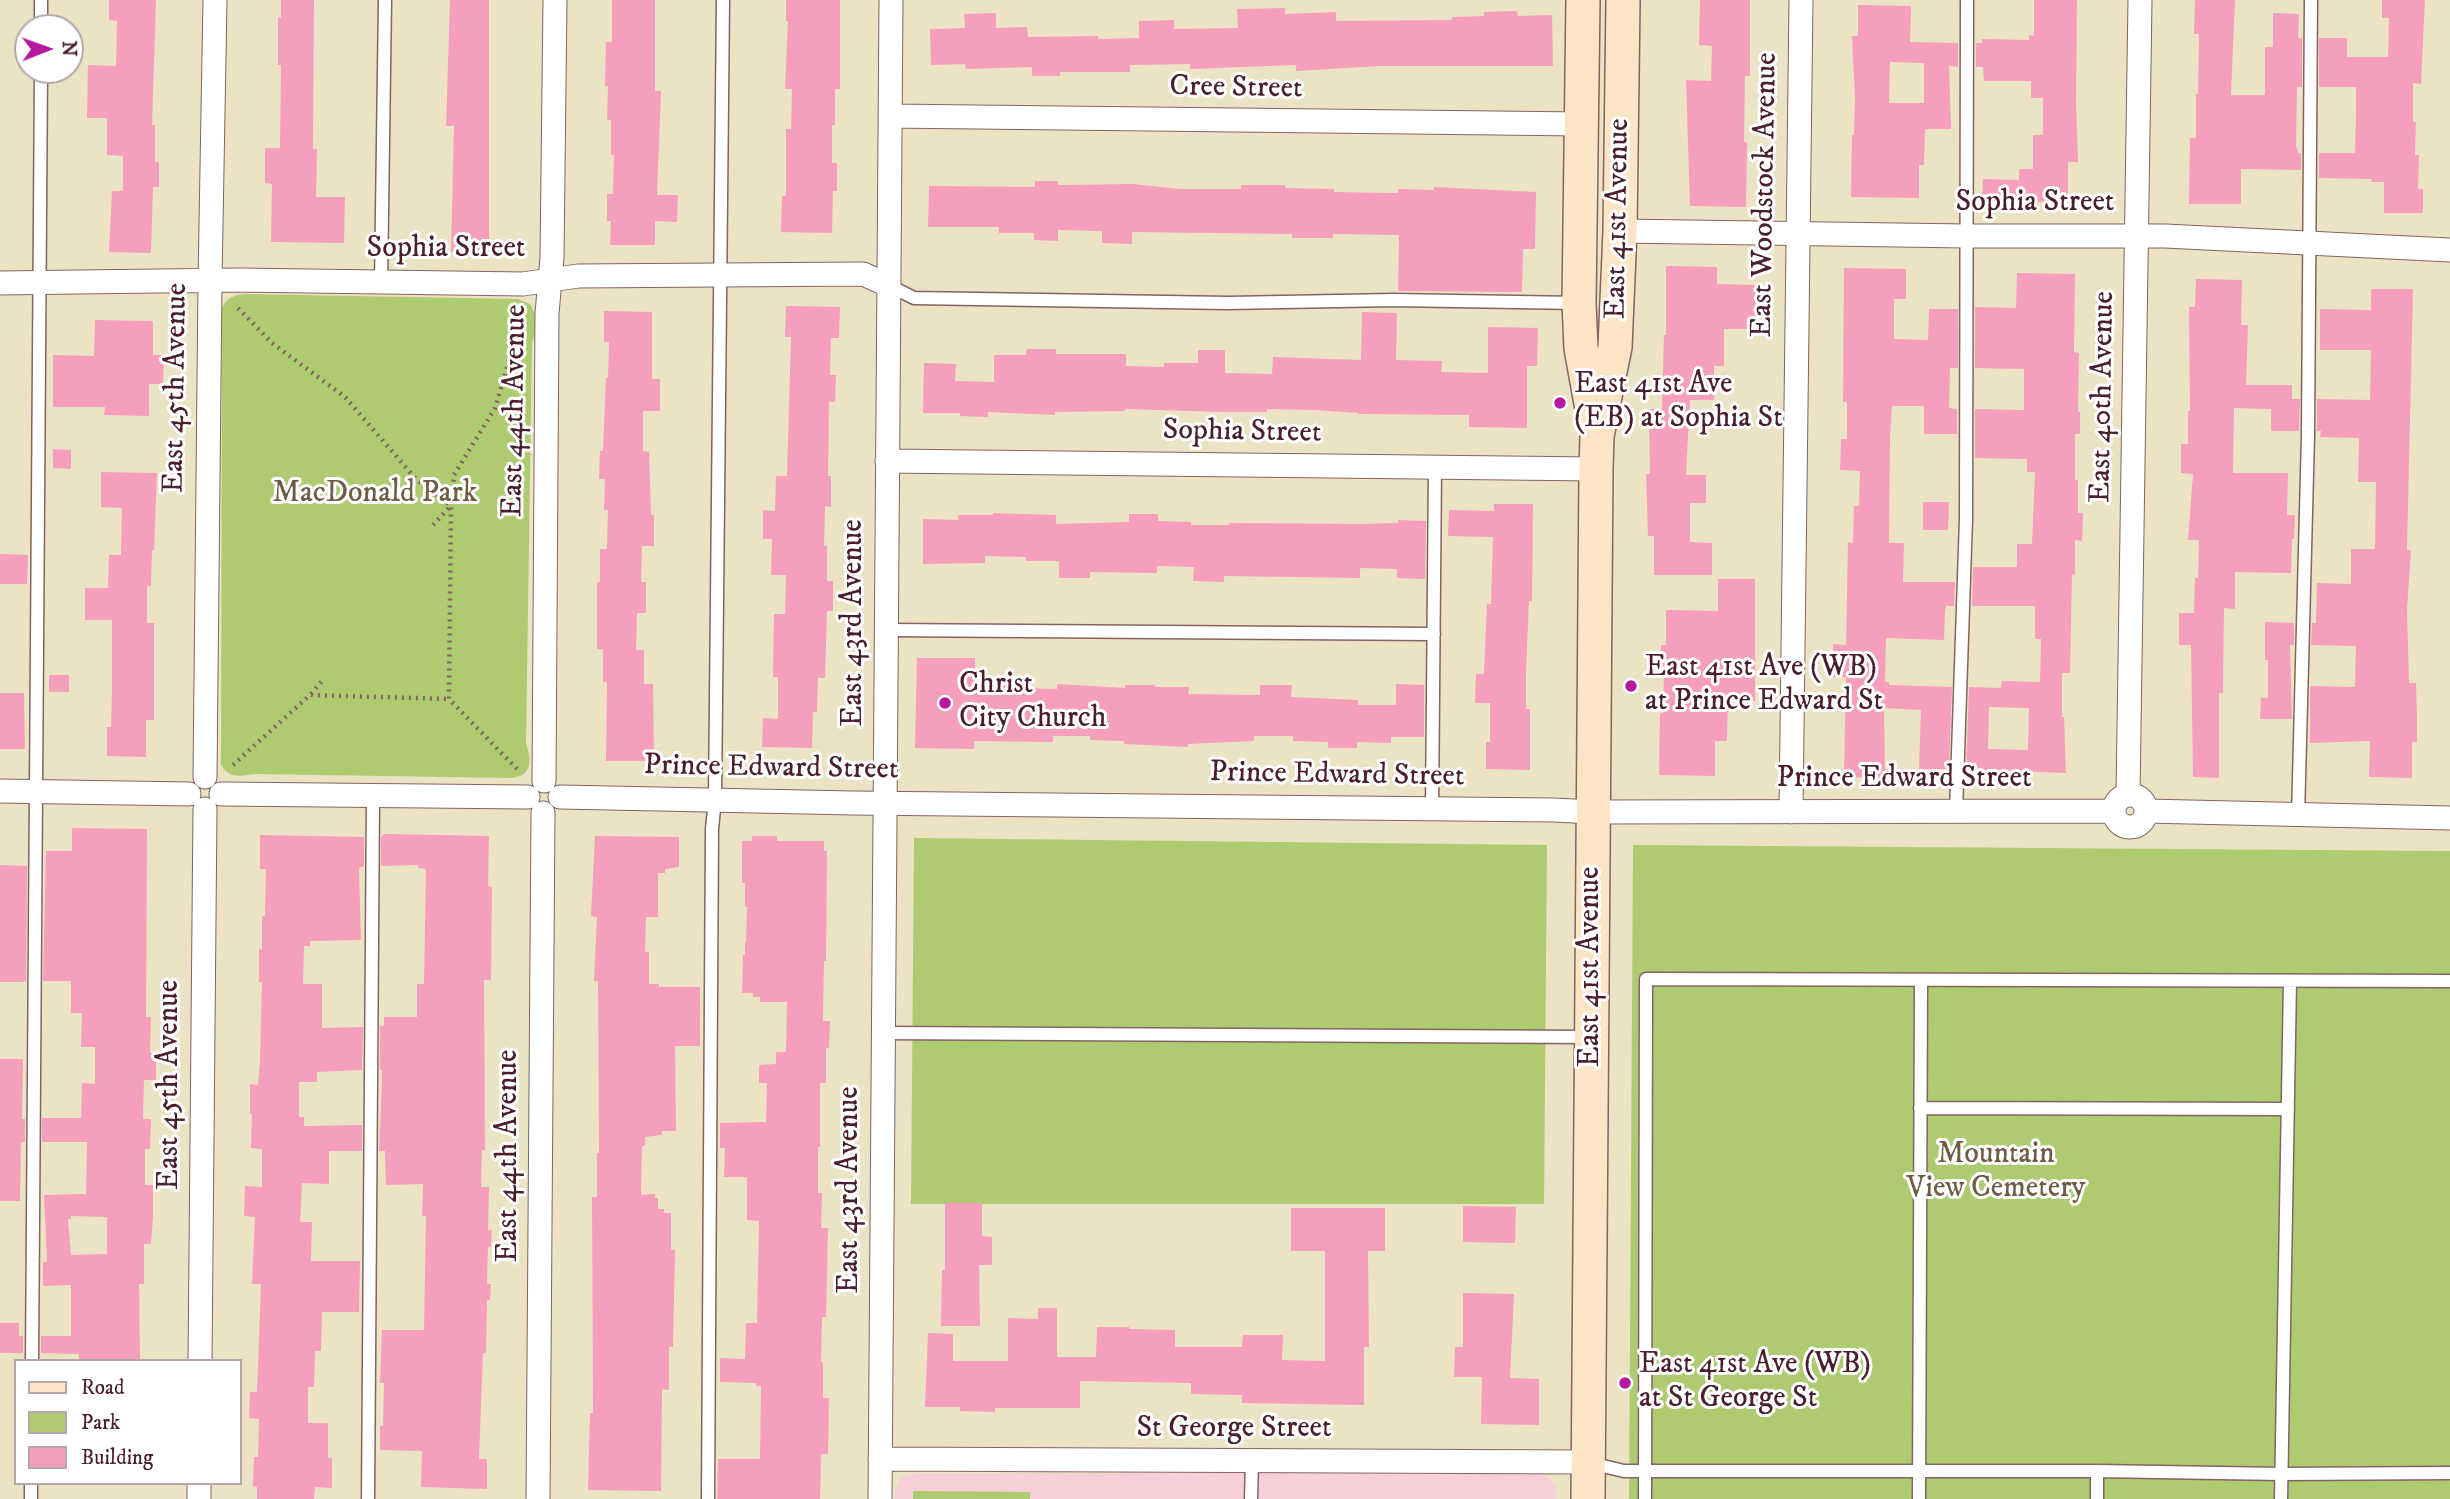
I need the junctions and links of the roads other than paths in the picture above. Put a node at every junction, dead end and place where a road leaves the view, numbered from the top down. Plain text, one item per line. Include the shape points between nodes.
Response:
1 (215, 0) edge
2 (385, 0) edge
3 (555, 0) edge
4 (723, 0) edge
5 (891, 0) edge
6 (1583, 0) edge
7 (1623, 0) edge
8 (1801, 0) edge
9 (1967, 0) edge
10 (2140, 0) edge
11 (2311, 0) edge
12 (41, 84) edge
13 (890, 116) junction
14 (1581, 124) junction
15 (1620, 231) junction
16 (1797, 234) junction
17 (1967, 236) junction
18 (2138, 236) junction
19 (2310, 245) junction
20 (2450, 250) edge
21 (719, 275) junction
22 (550, 280) junction
23 (210, 281) junction
24 (40, 282) junction
25 (0, 283) edge
26 (381, 283) junction
27 (888, 285) junction
28 (1580, 303) junction
29 (1597, 436) junction
30 (887, 461) junction
31 (1435, 467) junction
32 (1596, 469) junction
33 (886, 630) junction
34 (1434, 635) junction
35 (0, 790) edge
36 (35, 791) junction
37 (205, 794) junction
38 (373, 797) junction
39 (544, 797) junction
40 (715, 799) junction
41 (885, 803) junction
42 (2121, 803) junction
43 (1432, 809) junction
44 (1593, 812) junction
45 (1791, 812) junction
46 (1956, 812) junction
47 (2298, 817) junction
48 (2450, 818) edge
49 (1921, 979) junction
50 (2290, 981) junction
51 (2450, 981) edge
52 (883, 1033) junction
53 (1592, 1038) junction
54 (1920, 1108) junction
55 (2288, 1110) junction
56 (32, 1359) edge
57 (200, 1359) edge
58 (880, 1459) junction
59 (1252, 1461) junction
60 (1588, 1462) junction
61 (1919, 1470) junction
62 (2097, 1471) junction
63 (1645, 1472) junction
64 (2450, 1472) edge
65 (2281, 1474) junction
66 (368, 1499) edge
67 (538, 1499) edge
68 (708, 1499) edge
69 (880, 1499) edge
70 (1251, 1499) edge
71 (1588, 1499) edge
72 (1645, 1499) edge
73 (1919, 1499) edge
74 (2097, 1499) edge
75 (2281, 1499) edge

1 - 23 street, East 45th Avenue
2 - 26 lane
3 - 22 street, East 44th Avenue
4 - 21 lane
5 - 13 street, East 43rd Avenue
6 - 14 main road, East 41st Avenue
7 - 15 main road, East 41st Avenue
8 - 16 street, East Woodstock Avenue
9 - 17 lane
10 - 18 street, East 40th Avenue
11 - 19 lane
12 - 24 lane
13 - 14 street, Cree Street
13 - 27 street, East 43rd Avenue
14 - 28 main road, East 41st Avenue
15 - 16 street, Sophia Street
15 - 29 main road, East 41st Avenue via 1615,347
16 - 17 street, Sophia Street
16 - 45 street, East Woodstock Avenue
17 - 18 street, Sophia Street
17 - 46 lane via 1966,519
18 - 19 street, Sophia Street
18 - 42 street, East 40th Avenue
19 - 20 street, Sophia Street
19 - 47 lane
21 - 22 street, Sophia Street
21 - 27 street, Sophia Street via 863,274
21 - 40 lane
22 - 26 street, Sophia Street via 523,284
22 - 39 street, East 44th Avenue
23 - 24 street, Sophia Street
23 - 26 street, Sophia Street
23 - 37 street, East 45th Avenue
24 - 25 street, Sophia Street
24 - 36 lane
27 - 28 lane via 914,298
27 - 30 street, East 43rd Avenue
28 - 29 main road, East 41st Avenue via 1581,348
29 - 32 main road, East 41st Avenue
30 - 31 street, Sophia Street
30 - 33 street, East 43rd Avenue
31 - 32 street, Sophia Street
31 - 34 lane
32 - 44 main road, East 41st Avenue
33 - 34 lane
33 - 41 street, East 43rd Avenue
34 - 43 lane
35 - 36 street, Prince Edward Street
36 - 37 street, Prince Edward Street
36 - 56 lane
37 - 38 street, Prince Edward Street
37 - 57 street, East 45th Avenue
38 - 39 street, Prince Edward Street
38 - 66 lane
39 - 40 street, Prince Edward Street
39 - 67 street, East 44th Avenue
40 - 41 street, Prince Edward Street
40 - 68 lane
41 - 43 street, Prince Edward Street
41 - 52 street, East 43rd Avenue
42 - 46 street, Prince Edward Street
42 - 47 street via 2134,796 2146,811
43 - 44 street, Prince Edward Street
44 - 45 street, Prince Edward Street
44 - 53 main road, East 41st Avenue
45 - 46 street, Prince Edward Street
47 - 48 street
49 - 50 lane
49 - 54 lane
49 - 63 lane via 1646,979
50 - 51 lane
50 - 55 lane
52 - 53 lane
52 - 58 street, East 43rd Avenue
53 - 60 main road, East 41st Avenue
54 - 55 lane
54 - 61 lane
55 - 65 lane
58 - 59 street, St George Street
58 - 69 street, East 43rd Avenue
59 - 60 street, St George Street
59 - 70 lane
60 - 63 lane
60 - 71 main road, East 41st Avenue
61 - 62 lane
61 - 63 lane
61 - 73 lane
62 - 65 lane
62 - 74 lane
63 - 72 lane
64 - 65 lane
65 - 75 lane

